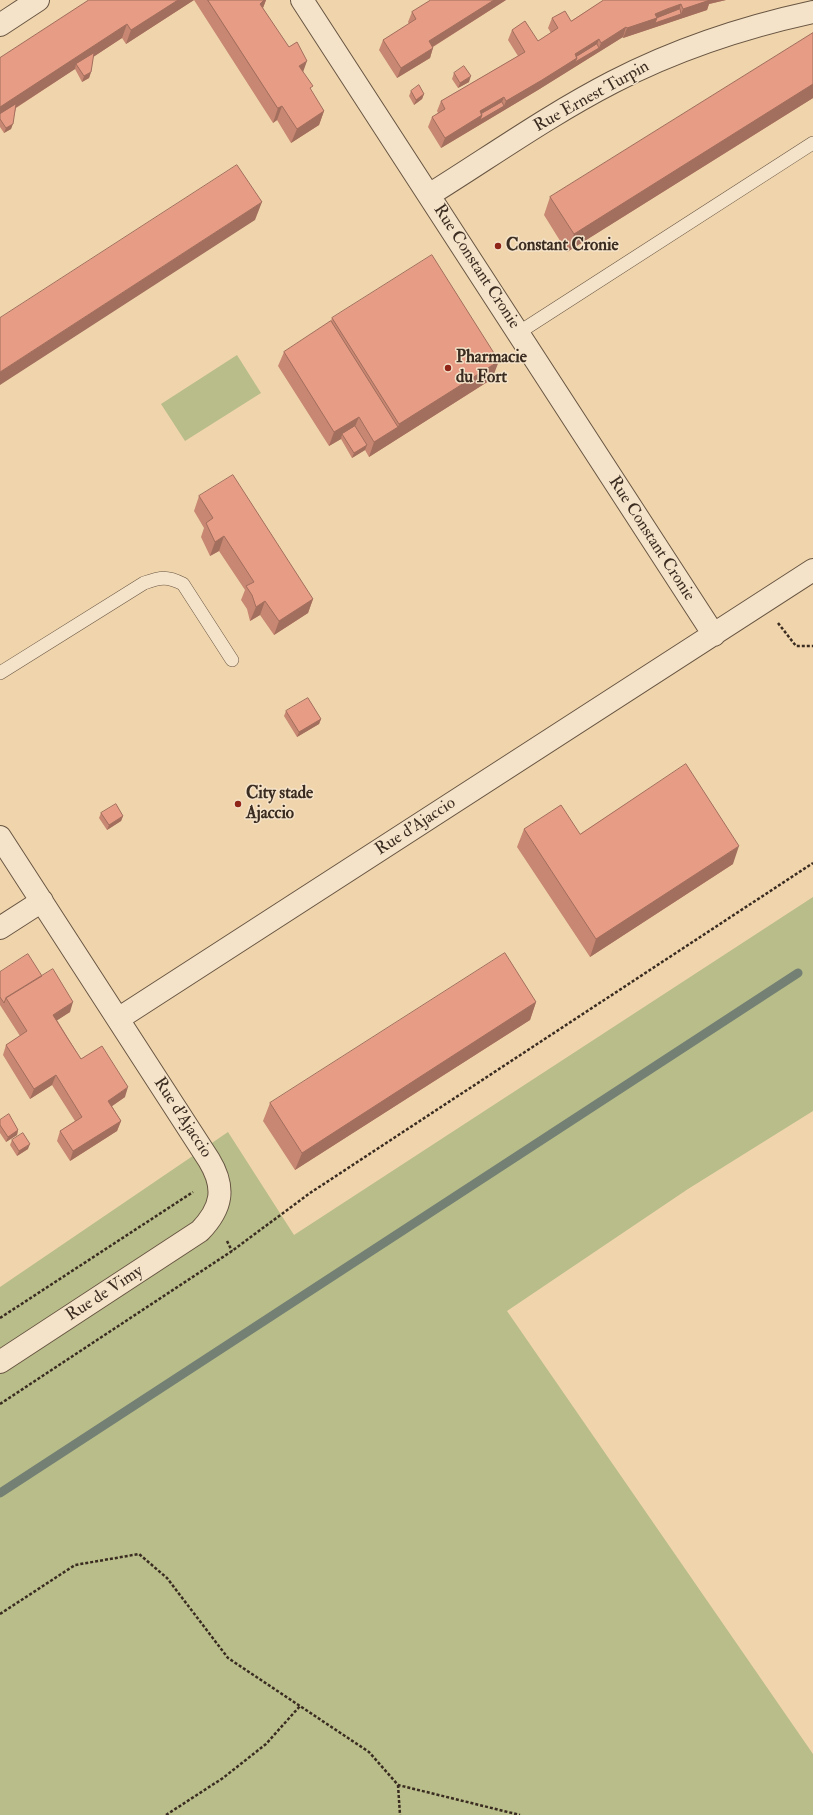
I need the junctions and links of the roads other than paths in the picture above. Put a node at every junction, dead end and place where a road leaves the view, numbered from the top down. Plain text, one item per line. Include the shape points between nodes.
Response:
1 (38, 0) edge
2 (302, 0) edge
3 (813, 12) edge
4 (0, 25) edge
5 (813, 143) edge
6 (429, 195) junction
7 (518, 333) junction
8 (813, 570) edge
9 (714, 635) junction
10 (232, 660) dead end
11 (0, 672) edge
12 (0, 837) edge
13 (42, 901) junction
14 (0, 928) edge
15 (118, 1019) junction
16 (207, 1223) joint
17 (0, 1362) edge

1 - 4 street
2 - 6 street, Rue Constant Cronie
3 - 6 street, Rue Ernest Turpin via 758,25 650,65 578,101
5 - 7 lane
6 - 7 street, Rue Constant Cronie
7 - 9 street, Rue Constant Cronie
8 - 9 street, Rue d'Ajaccio
9 - 15 street, Rue d'Ajaccio
10 - 11 lane via 183,584 174,579 161,577 144,583
12 - 13 street, Rue d'Ajaccio
13 - 14 street
13 - 15 street, Rue d'Ajaccio
15 - 16 street, Rue d'Ajaccio via 209,1160 219,1180 219,1202
16 - 17 street, Rue de Vimy via 190,1238

